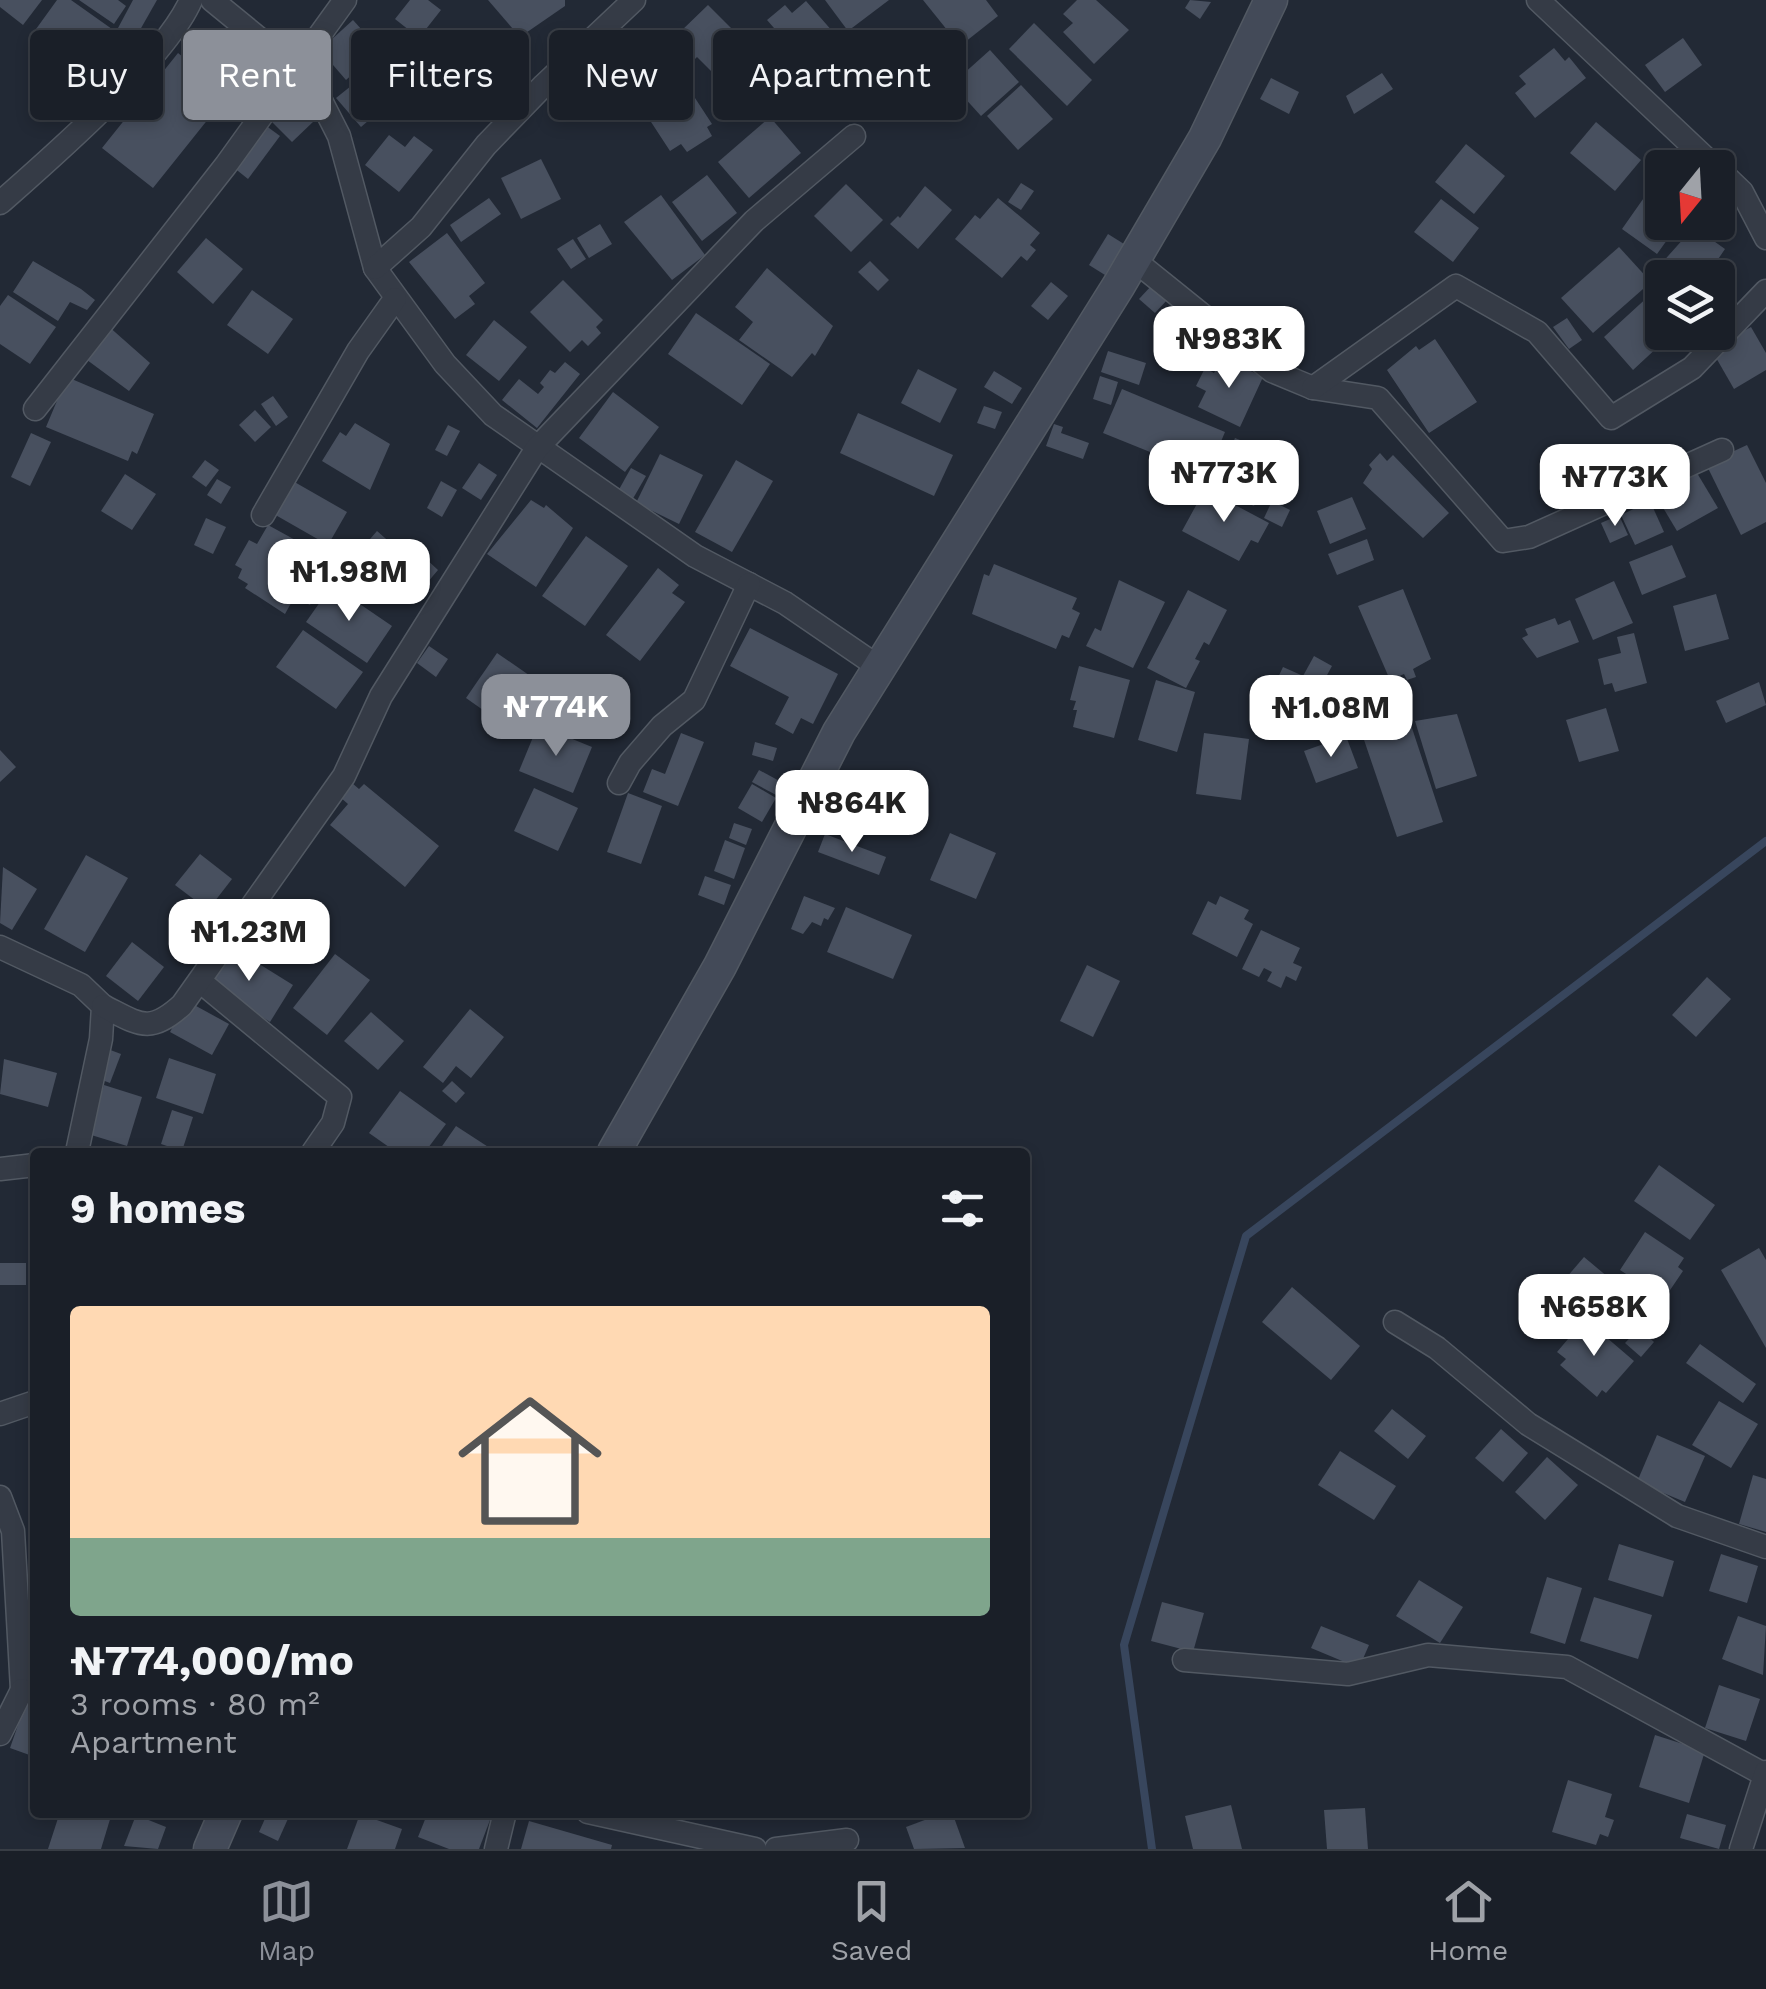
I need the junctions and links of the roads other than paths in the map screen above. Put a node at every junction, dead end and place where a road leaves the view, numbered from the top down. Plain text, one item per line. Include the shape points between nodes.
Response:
1 (191, 0) edge
2 (212, 0) edge
3 (345, 0) edge
4 (634, 0) edge
5 (1270, 0) edge
6 (1538, 0) edge
7 (251, 30) edge
8 (322, 30) edge
9 (257, 120) edge
10 (331, 120) edge
11 (854, 136) dead end
12 (1698, 150) edge
13 (1735, 185) edge
14 (0, 203) edge
15 (1766, 238) edge
16 (1134, 260) junction
17 (376, 268) junction
18 (1766, 291) edge
19 (395, 300) junction
20 (1313, 388) junction
21 (35, 409) dead end
22 (537, 448) junction
23 (1722, 450) dead end
24 (263, 515) dead end
25 (749, 584) junction
26 (880, 668) junction
27 (618, 783) dead end
28 (0, 947) edge
29 (200, 982) junction
30 (103, 1006) junction
31 (78, 1148) edge
32 (316, 1148) edge
33 (616, 1148) edge
34 (30, 1166) edge
35 (0, 1170) edge
36 (1395, 1322) dead end
37 (30, 1404) edge
38 (0, 1414) edge
39 (0, 1497) edge
40 (1766, 1547) edge
41 (1184, 1660) dead end
42 (29, 1692) edge
43 (0, 1734) edge
44 (1766, 1774) edge
45 (223, 1818) edge
46 (503, 1818) edge
47 (615, 1818) edge
48 (848, 1840) dead end
49 (210, 1849) edge
50 (496, 1849) edge
51 (756, 1849) edge
52 (776, 1849) edge
53 (1741, 1849) edge

1 - 14 street via 132,75
2 - 7 street
3 - 8 street
4 - 17 street via 544,84 421,227
5 - 16 street via 1206,138
6 - 12 street
9 - 21 street
10 - 17 street
11 - 22 street via 754,221
13 - 15 street
16 - 20 street via 1272,371
16 - 26 street
17 - 19 street
18 - 20 street via 1692,368 1611,418 1538,332 1456,286
19 - 22 street via 493,415
19 - 24 street
20 - 23 street via 1378,398 1503,541 1529,538
22 - 25 street via 695,556
22 - 29 street via 381,696 344,776
25 - 26 street
25 - 27 street via 694,700 662,726
26 - 33 street via 839,732 720,966
28 - 30 street via 81,985
29 - 30 street via 163,1023 144,1026
29 - 32 street via 340,1097 333,1124
30 - 31 street
34 - 35 street
36 - 40 street via 1528,1424 1677,1516
37 - 38 street
39 - 42 street via 13,1531
41 - 44 street via 1348,1674 1428,1655 1567,1668
42 - 43 street
44 - 53 street
45 - 49 street
46 - 50 street
47 - 51 street
48 - 52 street

